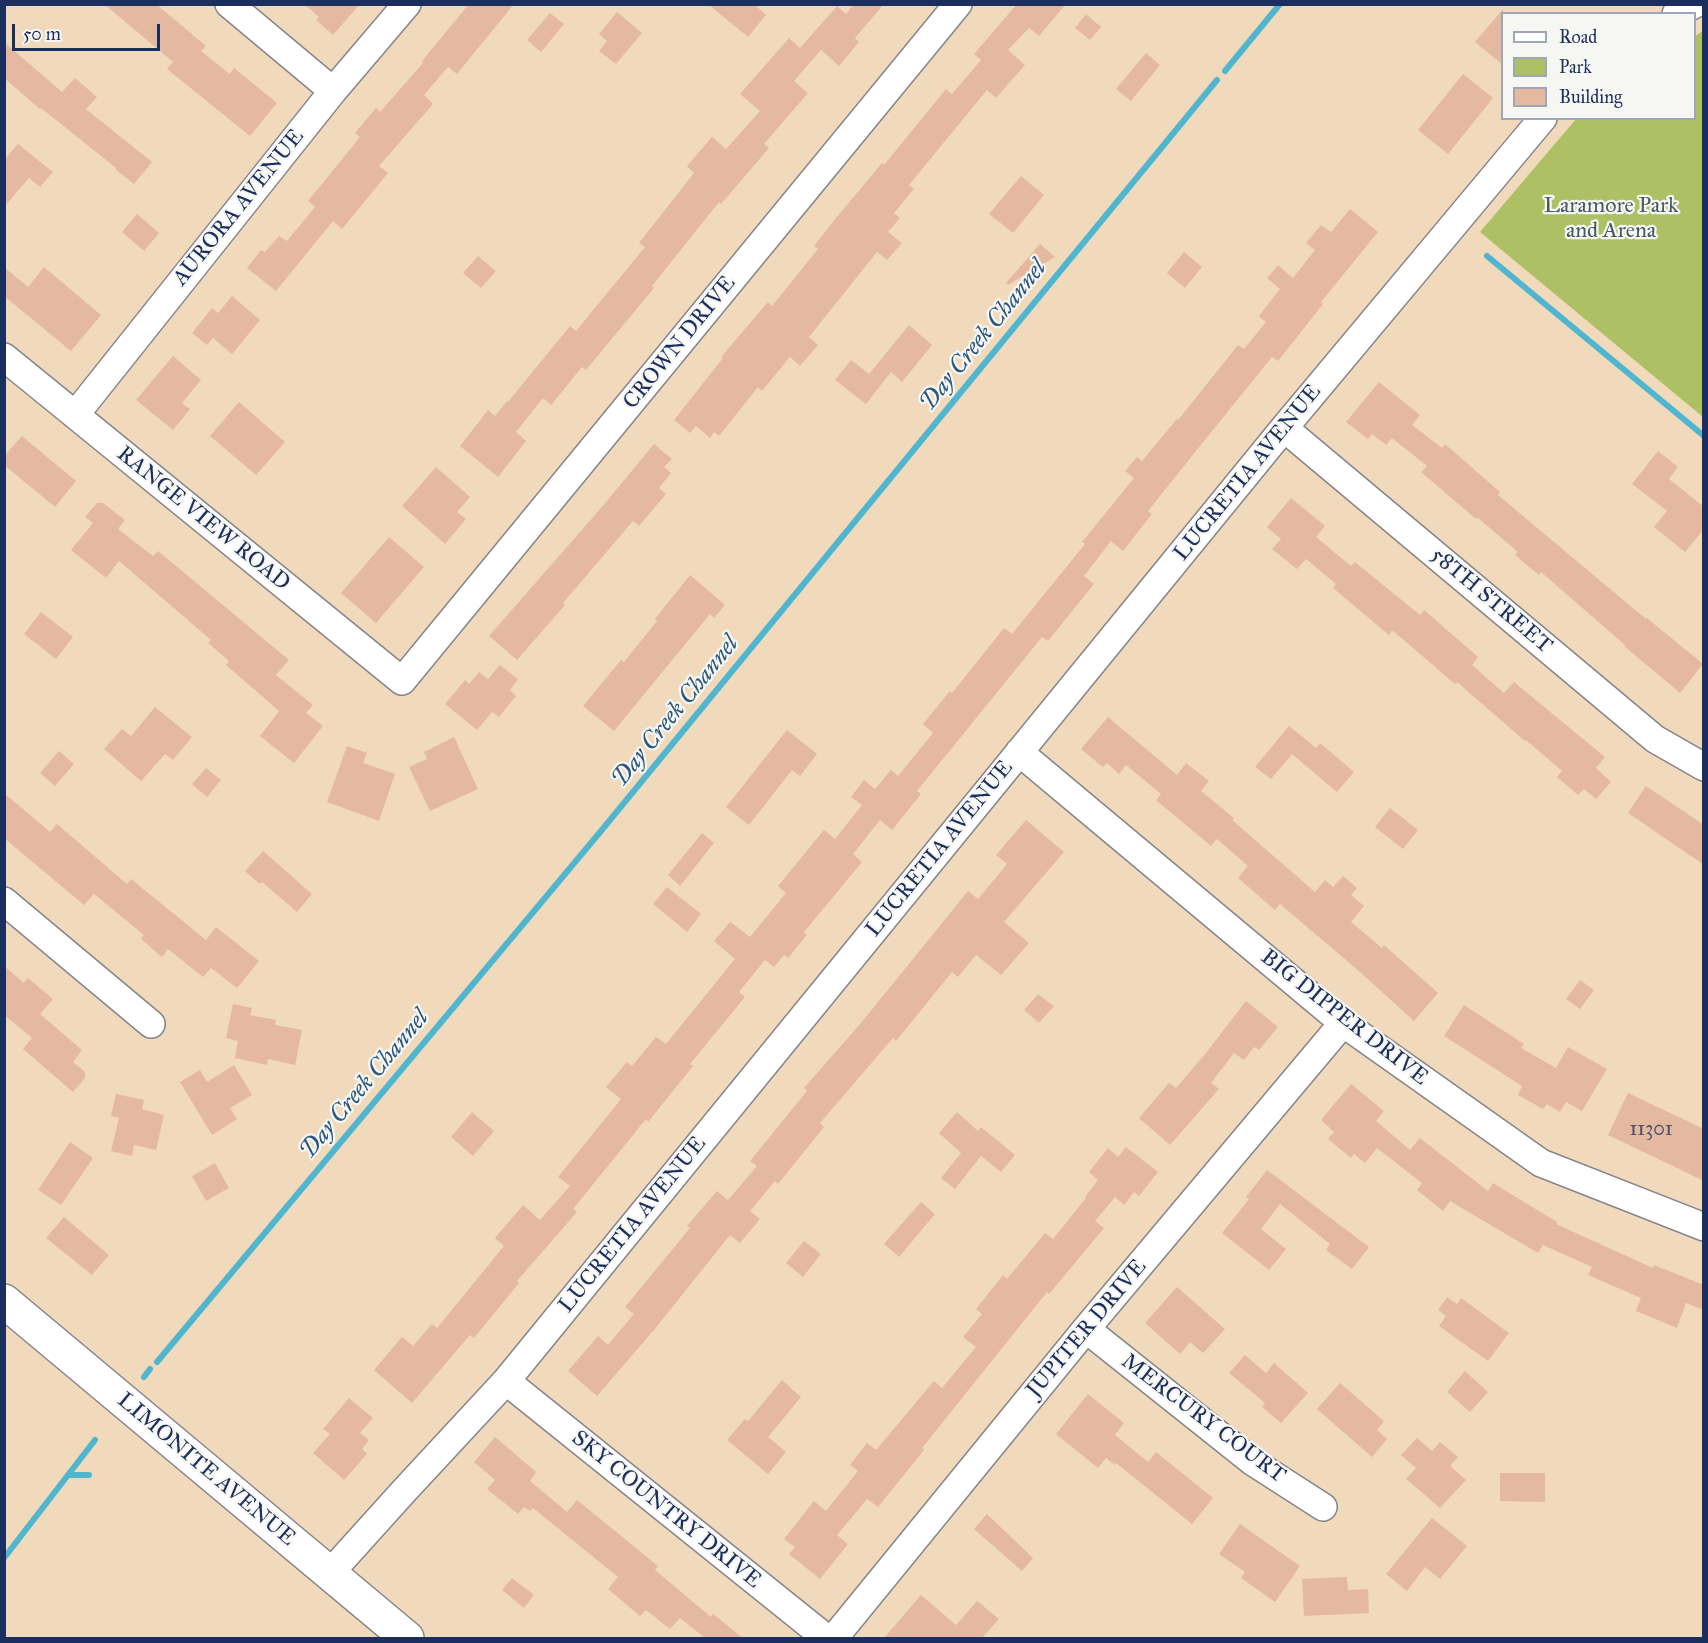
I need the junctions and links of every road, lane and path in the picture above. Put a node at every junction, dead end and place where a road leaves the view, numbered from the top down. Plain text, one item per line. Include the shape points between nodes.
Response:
1 (229, 4) edge
2 (407, 4) edge
3 (958, 4) edge
4 (1695, 4) edge
5 (1680, 12) edge
6 (333, 91) junction
7 (1541, 120) edge
8 (4, 357) edge
9 (75, 415) junction
10 (1284, 428) junction
11 (402, 681) joint
12 (1019, 752) junction
13 (1704, 767) edge
14 (4, 901) edge
15 (1343, 1023) junction
16 (151, 1024) dead end
17 (1704, 1227) edge
18 (4, 1301) edge
19 (1086, 1329) junction
20 (506, 1381) junction
21 (1323, 1507) dead end
22 (330, 1574) junction
23 (407, 1638) edge
24 (826, 1638) edge
25 (834, 1638) edge

1 - 6 street
2 - 6 street, AURORA AVENUE
3 - 11 street, CROWN DRIVE
4 - 5 street
6 - 9 street, AURORA AVENUE
7 - 10 street, LUCRETIA AVENUE
8 - 9 street, RANGE VIEW ROAD
9 - 11 street, RANGE VIEW ROAD
10 - 12 street, LUCRETIA AVENUE
10 - 13 street, 58TH STREET via 1655,739
12 - 15 street, BIG DIPPER DRIVE
12 - 20 street, LUCRETIA AVENUE
14 - 16 street
15 - 17 street, BIG DIPPER DRIVE via 1541,1163
15 - 19 street, JUPITER DRIVE
18 - 22 main road, LIMONITE AVENUE
19 - 21 street, MERCURY COURT via 1253,1462
19 - 25 street, JUPITER DRIVE
20 - 22 street, LUCRETIA AVENUE
20 - 24 street, SKY COUNTRY DRIVE
22 - 23 main road, LIMONITE AVENUE

